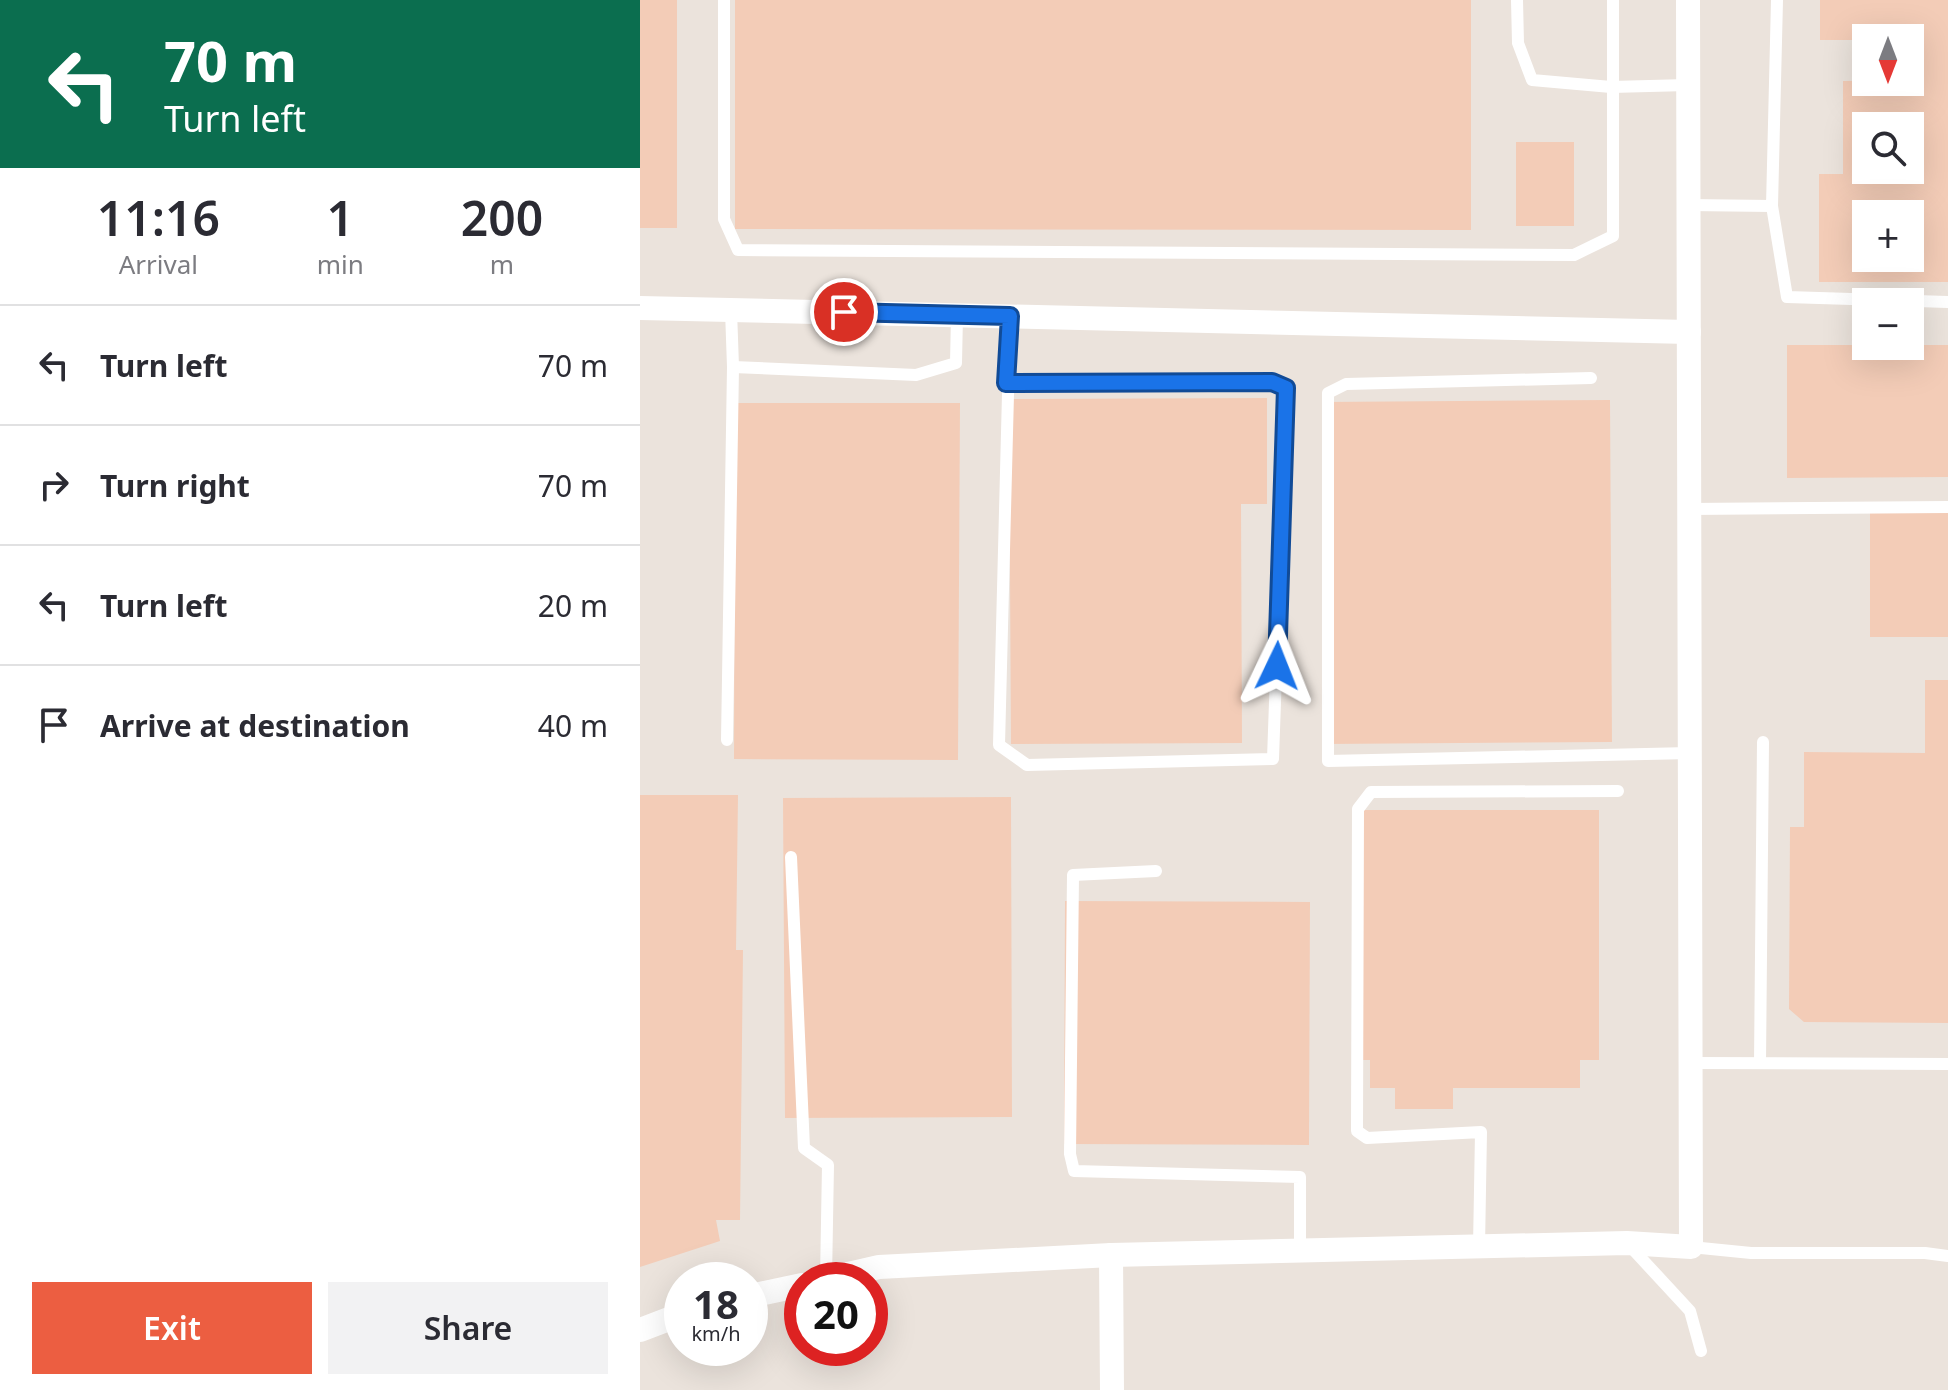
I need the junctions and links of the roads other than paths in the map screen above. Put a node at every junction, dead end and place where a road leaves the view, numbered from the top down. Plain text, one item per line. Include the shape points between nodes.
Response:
1 (724, 0) edge
2 (1517, 0) edge
3 (1613, 0) edge
4 (1688, 0) edge
5 (1777, 0) edge
6 (1688, 85) junction
7 (1611, 87) junction
8 (1688, 205) junction
9 (1772, 206) junction
10 (1948, 302) edge
11 (640, 308) edge
12 (731, 310) junction
13 (957, 315) junction
14 (1010, 316) junction
15 (1689, 332) junction
16 (733, 367) junction
17 (1591, 378) dead end
18 (1006, 383) junction
19 (1948, 507) edge
20 (1689, 509) junction
21 (727, 740) dead end
22 (1763, 742) dead end
23 (1690, 753) junction
24 (1618, 791) dead end
25 (791, 857) dead end
26 (1156, 871) dead end
27 (1690, 1063) junction
28 (1760, 1063) junction
29 (1948, 1064) edge
30 (1627, 1243) junction
31 (1479, 1247) junction
32 (1691, 1247) junction
33 (1300, 1251) junction
34 (1111, 1255) junction
35 (1948, 1256) edge
36 (825, 1262) edge
37 (888, 1267) edge
38 (664, 1321) edge
39 (640, 1330) edge
40 (1701, 1351) dead end
41 (1112, 1390) edge

1 - 7 lane via 724,219 738,250 1574,255 1613,236
2 - 7 lane via 1518,43 1532,80
3 - 7 lane
4 - 6 street
5 - 9 lane
6 - 7 lane
6 - 8 street
8 - 9 lane
8 - 15 street
9 - 10 lane via 1787,297
11 - 12 street
12 - 13 street
12 - 16 lane
13 - 14 street
13 - 16 lane via 956,363 916,375
14 - 15 street
14 - 18 lane
15 - 20 street
16 - 21 lane
17 - 23 lane via 1346,384 1328,393 1328,761
18 - 18 lane via 999,745 1027,765 1273,759 1286,388 1272,382
19 - 20 lane
20 - 23 street
22 - 28 lane
23 - 27 street
24 - 31 lane via 1371,792 1358,809 1357,1131 1367,1138 1481,1132
25 - 36 lane via 804,1148 828,1165
26 - 33 lane via 1073,875 1074,1171 1300,1177
27 - 28 lane
27 - 32 street
28 - 29 lane
30 - 31 street
30 - 32 street
30 - 40 lane via 1690,1311
31 - 33 street
32 - 35 lane
33 - 34 street
34 - 37 street
34 - 41 street
38 - 39 street

